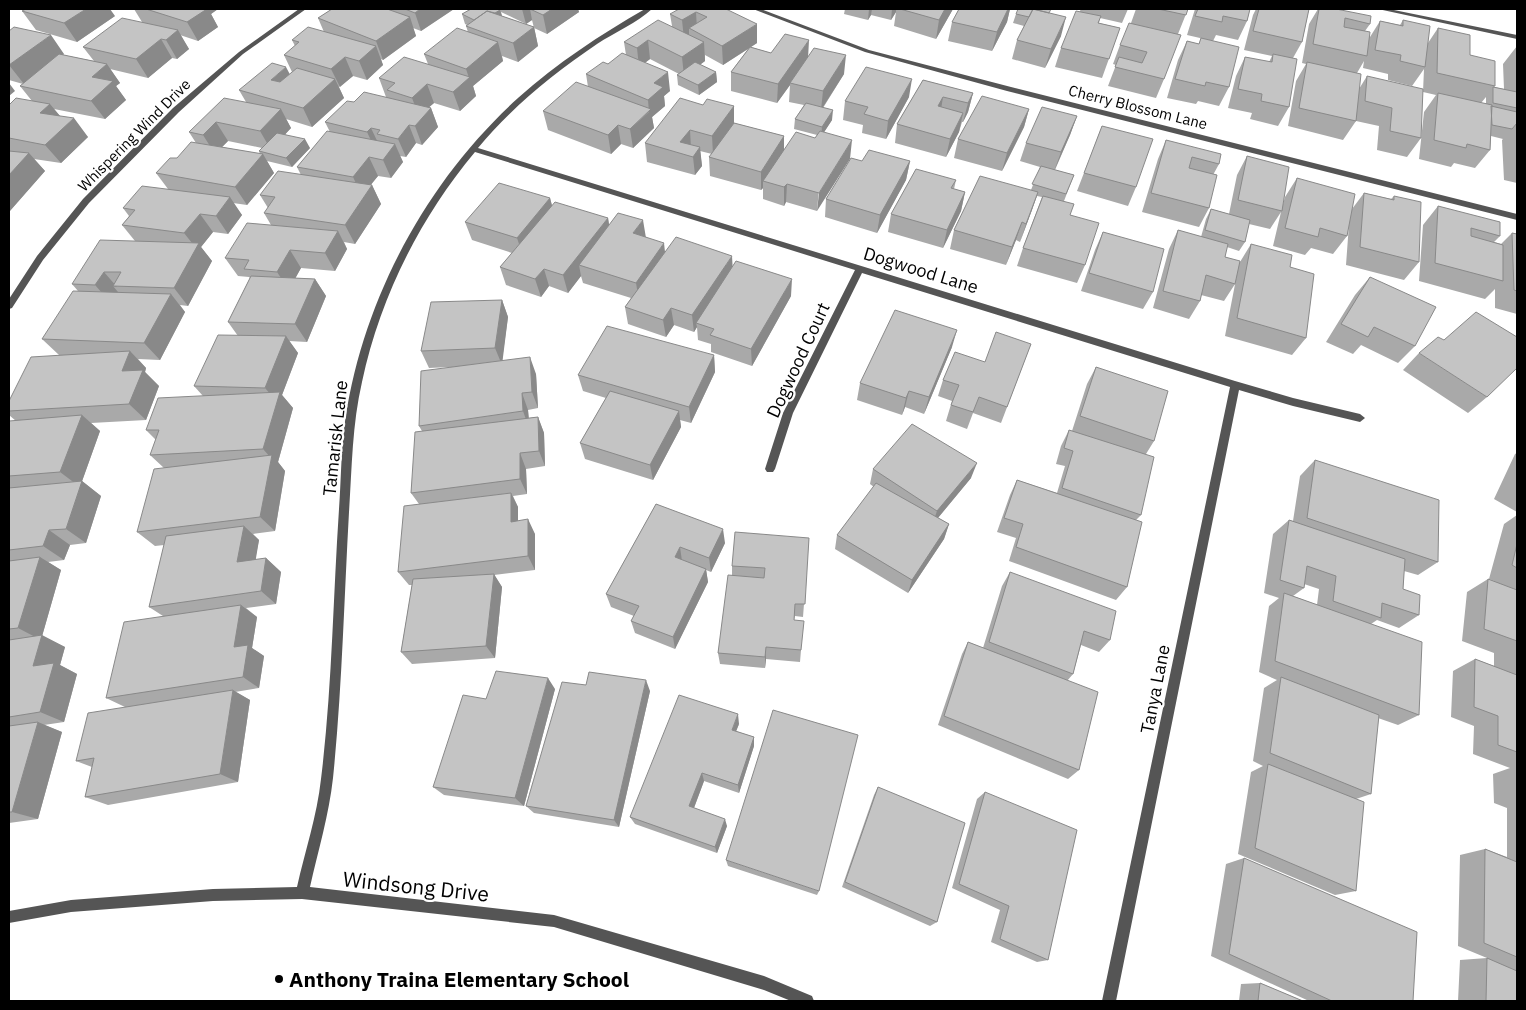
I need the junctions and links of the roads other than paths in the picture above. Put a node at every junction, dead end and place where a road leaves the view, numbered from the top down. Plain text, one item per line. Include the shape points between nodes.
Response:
1 (303, 9) edge
2 (649, 9) edge
3 (756, 9) edge
4 (1381, 9) edge
5 (1517, 38) edge
6 (473, 149) junction
7 (1517, 217) edge
8 (860, 268) junction
9 (9, 306) edge
10 (1235, 385) junction
11 (1360, 418) dead end
12 (770, 469) dead end
13 (302, 893) junction
14 (9, 917) edge
15 (807, 1001) edge
16 (1110, 1001) edge

1 - 9 street, Whispering Wind Drive via 241,53 148,138 86,201 40,258
2 - 6 street, Tamarisk Lane via 619,26 546,79 517,103
3 - 7 street, Cherry Blossom Lane via 876,53
4 - 5 street
6 - 8 street, Dogwood Lane
6 - 13 street, Tamarisk Lane via 440,193 403,253 375,316 360,368 349,427 327,782
8 - 10 street, Dogwood Lane
8 - 12 street, Dogwood Court via 788,412
10 - 11 street, Dogwood Lane
10 - 16 street, Tanya Lane
13 - 14 street, Windsong Drive via 213,894 71,906
13 - 15 street, Windsong Drive via 554,921 764,983

